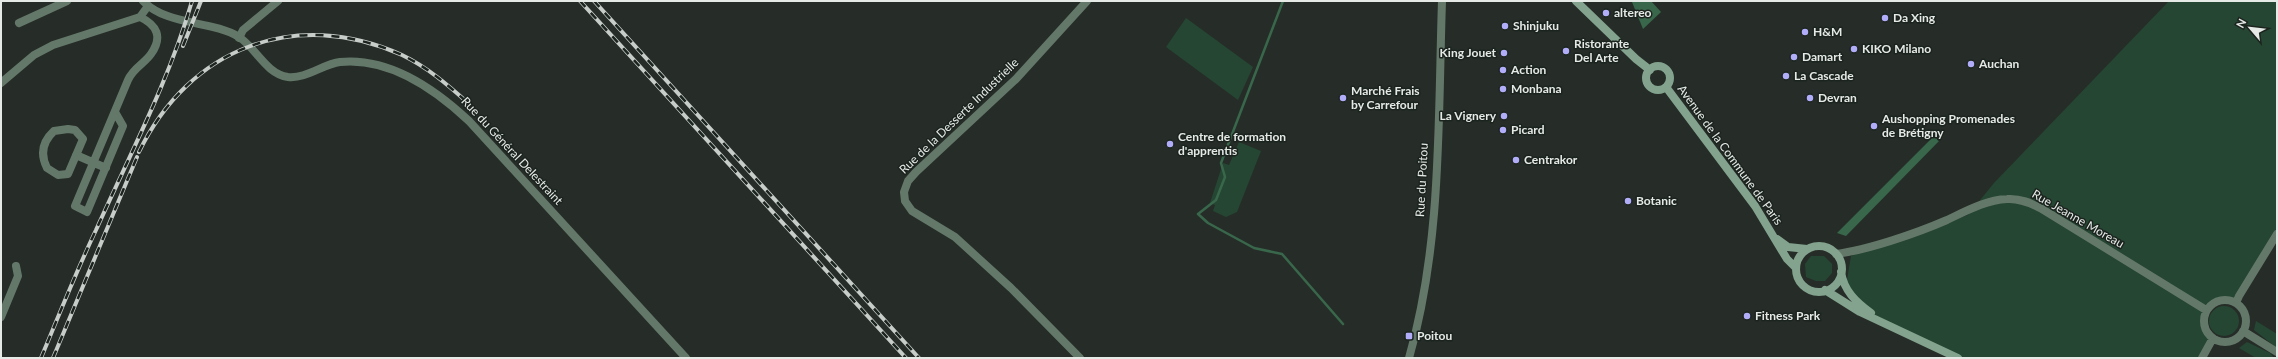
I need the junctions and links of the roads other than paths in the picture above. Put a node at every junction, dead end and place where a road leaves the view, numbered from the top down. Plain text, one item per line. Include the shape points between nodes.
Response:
1 (67, 1) edge
2 (278, 1) edge
3 (1087, 1) edge
4 (1442, 1) edge
5 (1576, 1) edge
6 (146, 3) edge
7 (140, 17) junction
8 (19, 23) dead end
9 (240, 38) junction
10 (1650, 70) junction
11 (1, 83) edge
12 (1666, 87) junction
13 (115, 112) junction
14 (76, 155) junction
15 (93, 162) junction
16 (106, 168) junction
17 (2277, 234) edge
18 (1774, 237) junction
19 (1807, 249) junction
20 (1836, 254) junction
21 (16, 266) dead end
22 (1796, 268) junction
23 (1841, 272) junction
24 (1825, 290) junction
25 (2236, 303) junction
26 (2206, 310) junction
27 (1, 317) edge
28 (1880, 321) junction
29 (2243, 331) junction
30 (2213, 338) junction
31 (2277, 352) edge
32 (686, 358) edge
33 (1080, 358) edge
34 (1409, 358) edge
35 (1958, 358) edge
36 (2202, 358) edge

1 - 8 street
2 - 9 street via 243,30
3 - 33 street, Rue de la Desserte Industrielle via 1016,79 911,177 904,192 905,201 912,211 955,237 1011,288
4 - 34 street, Rue du Poitou via 1430,248 1422,302
5 - 10 street
6 - 7 street
6 - 9 street, Rue du Général Delestraint via 168,15
7 - 11 street via 53,45 34,55
7 - 13 street via 155,27 156,42 151,54 131,74
9 - 32 street, Rue du Général Delestraint via 272,70 286,76 296,76 339,62 364,62 414,80 443,98 469,121
10 - 12 street via 1647,74 1648,84 1655,90
10 - 12 street via 1658,67 1666,70 1670,78
12 - 18 street, Avenue de la Commune de Paris via 1755,206
13 - 15 street
13 - 16 street via 124,126
14 - 14 street via 68,174 58,175 47,168 42,152 44,144 54,131 68,129 75,130 83,139
14 - 15 street
15 - 16 street
15 - 16 street via 75,206 87,212
17 - 25 street
18 - 19 street, Avenue de la Commune de Paris via 1788,247
18 - 22 street, Avenue de la Commune de Paris via 1787,259
19 - 20 street via 1825,247
19 - 22 street via 1799,257
20 - 23 street via 1840,260
20 - 26 street, Rue Jeanne Moreau via 1879,243 1994,200 2009,198 2042,209
21 - 27 street via 18,276
22 - 24 street via 1800,282 1805,287 1811,290
23 - 24 street via 1836,284
23 - 28 street via 1847,292
24 - 28 street
25 - 26 street via 2223,300
25 - 29 street via 2244,312 2246,319
26 - 30 street via 2205,329
28 - 35 street
29 - 30 street via 2239,336 2226,342
29 - 31 street
30 - 36 street

